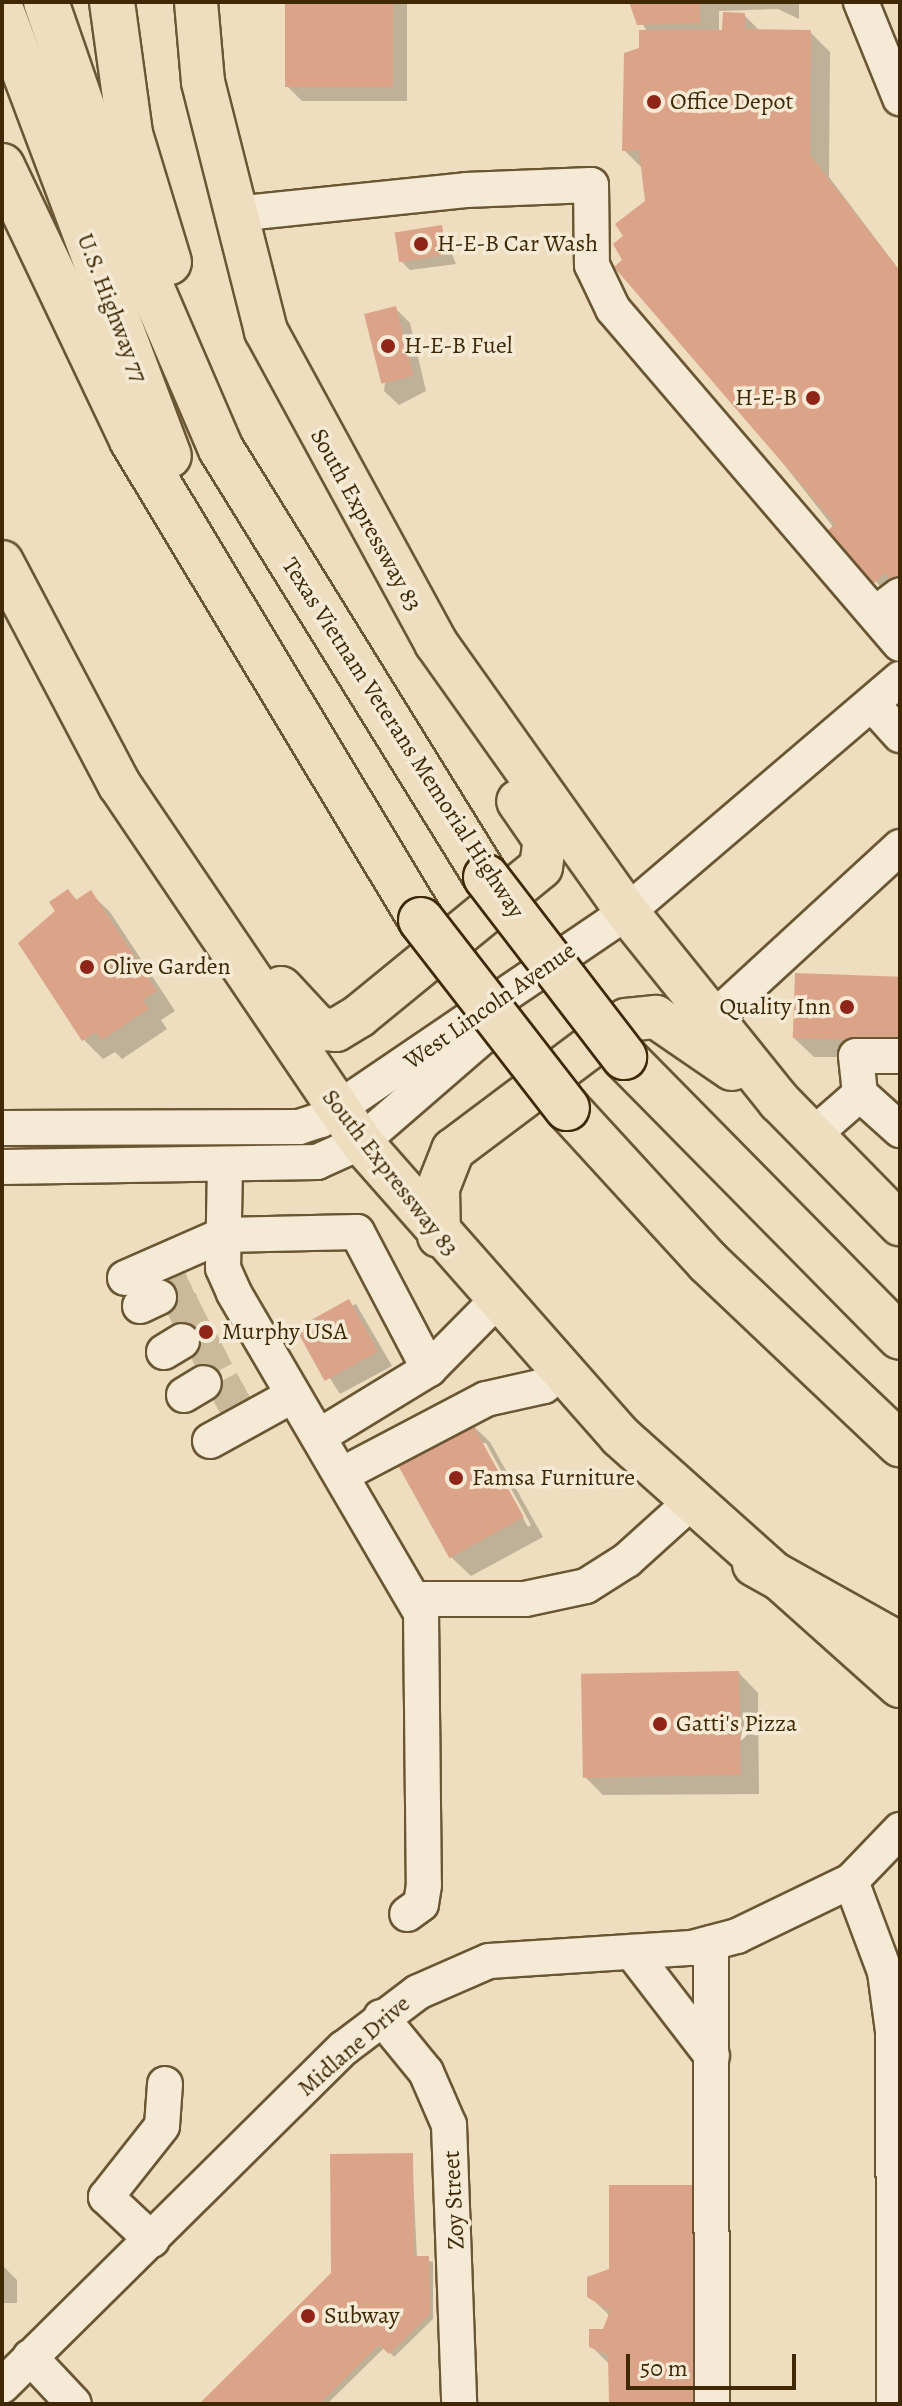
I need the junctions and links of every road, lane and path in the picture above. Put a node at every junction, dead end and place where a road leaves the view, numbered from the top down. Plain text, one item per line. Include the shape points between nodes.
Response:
1 (46, 2) edge
2 (112, 2) edge
3 (196, 2) edge
4 (861, 2) edge
5 (2, 12) edge
6 (900, 98) edge
7 (2, 166) edge
8 (235, 214) junction
9 (239, 485) junction
10 (2, 562) edge
11 (226, 604) junction
12 (887, 604) edge
13 (436, 643) junction
14 (900, 644) edge
15 (900, 679) edge
16 (872, 704) junction
17 (900, 735) edge
18 (149, 825) junction
19 (900, 847) edge
20 (627, 912) junction
21 (713, 1019) junction
22 (900, 1056) edge
23 (860, 1094) junction
24 (779, 1101) junction
25 (350, 1126) junction
26 (2, 1128) edge
27 (900, 1130) edge
28 (813, 1135) junction
29 (225, 1166) junction
30 (2, 1167) edge
31 (900, 1224) edge
32 (439, 1236) junction
33 (495, 1302) junction
34 (243, 1324) junction
35 (900, 1337) edge
36 (429, 1369) junction
37 (559, 1371) junction
38 (321, 1435) junction
39 (900, 1444) edge
40 (345, 1473) junction
41 (690, 1503) junction
42 (755, 1564) junction
43 (415, 1599) junction
44 (900, 1645) edge
45 (900, 1686) edge
46 (900, 1830) edge
47 (851, 1881) junction
48 (407, 1914) dead end
49 (711, 1943) junction
50 (632, 1952) junction
51 (381, 2017) junction
52 (713, 2058) junction
53 (165, 2084) dead end
54 (152, 2240) junction
55 (30, 2357) junction
56 (2, 2386) edge
57 (74, 2404) edge
58 (459, 2404) edge
59 (712, 2404) edge
60 (894, 2404) edge

1 - 9 highway, U.S. Highway 77 via 118,210
2 - 9 highway via 143,186
3 - 8 main road, South Expressway 83 via 203,82
4 - 6 street
5 - 11 highway, U.S. Highway 77
7 - 11 highway via 132,440
8 - 12 street via 591,185 592,265 613,309
8 - 13 main road, South Expressway 83 via 266,331
9 - 35 highway, Texas Vietnam Veterans Memorial Highway, bridge via 486,877 624,1057
10 - 18 main road, South Expressway 83 via 119,784
11 - 39 highway, bridge via 421,920 567,1108 708,1262
12 - 14 street
13 - 18 main road via 456,704 537,824 544,855 541,867 344,1026 326,1031 304,1018 177,834
13 - 20 main road, South Expressway 83
15 - 16 street, West Lincoln Avenue
16 - 17 street
16 - 20 street, West Lincoln Avenue
18 - 25 main road, South Expressway 83
19 - 21 street
20 - 21 main road, South Expressway 83
20 - 25 street, West Lincoln Avenue
21 - 24 main road, South Expressway 83
22 - 23 street via 856,1056
23 - 27 street
23 - 28 street
24 - 28 main road, South Expressway 83
24 - 32 main road via 685,1032 656,1017 626,1020 453,1150 438,1188
25 - 26 street, West Lincoln Avenue
25 - 29 street, West Lincoln Avenue via 317,1162
25 - 32 main road, South Expressway 83
28 - 31 main road, South Expressway 83
29 - 30 street, West Lincoln Avenue
29 - 34 street
32 - 33 main road, South Expressway 83
33 - 36 street
33 - 37 main road, South Expressway 83
34 - 34 street via 177,1357
34 - 36 street via 357,1232
34 - 38 street
36 - 38 street
37 - 40 street via 544,1386 486,1399
37 - 41 main road, South Expressway 83
38 - 40 street
40 - 43 street
41 - 42 main road, South Expressway 83
41 - 43 street via 627,1560 586,1586 525,1599
42 - 44 highway
42 - 45 main road, South Expressway 83
43 - 48 street via 426,1648 424,1885 421,1904
46 - 47 street
47 - 49 street, Midlane Drive
47 - 60 street via 885,1972 893,2031
49 - 50 street, Midlane Drive
49 - 52 street
50 - 51 street, Midlane Drive via 489,1961 454,1971
50 - 52 street
51 - 54 street, Midlane Drive
51 - 58 street, Zoy Street via 426,2072 449,2125
52 - 59 street
53 - 54 street via 162,2126 106,2197
54 - 55 street, Midlane Drive
55 - 56 street, Midlane Drive
55 - 57 street

